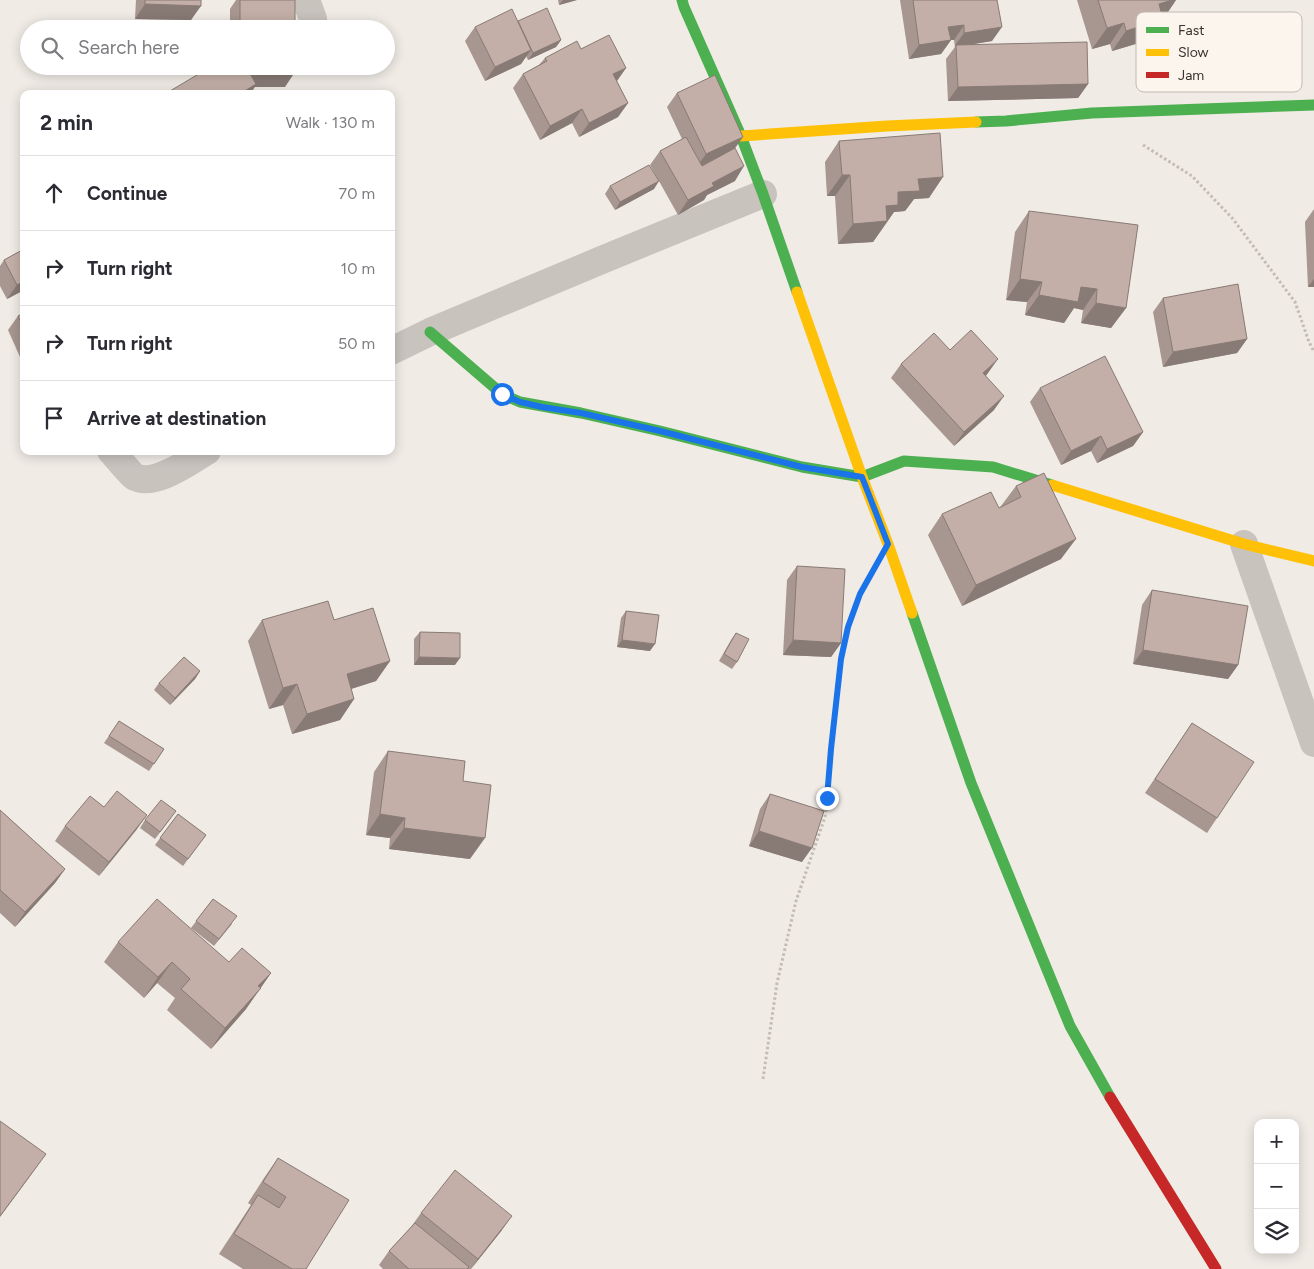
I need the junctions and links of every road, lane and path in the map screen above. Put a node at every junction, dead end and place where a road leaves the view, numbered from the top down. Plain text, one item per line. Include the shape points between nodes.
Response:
1 (682, 0) edge
2 (1314, 105) edge
3 (741, 136) junction
4 (1142, 145) dead end
5 (763, 194) junction
6 (430, 332) junction
7 (395, 349) edge
8 (1314, 352) edge
9 (116, 455) edge
10 (201, 455) edge
11 (862, 477) junction
12 (888, 544) junction
13 (1244, 544) junction
14 (1314, 561) edge
15 (1314, 743) edge
16 (763, 1079) dead end
17 (1216, 1269) edge

1 - 3 street
2 - 3 street via 1092,113
3 - 5 street
4 - 8 path via 1192,176 1233,219 1295,302
5 - 6 street
5 - 11 street
6 - 7 street
6 - 11 street via 502,394 520,402 660,431 802,467
9 - 10 street via 135,477 145,479 178,469
11 - 12 street
11 - 13 street via 904,461 993,467
12 - 16 path via 860,594 848,627 841,659 825,817 796,901 777,984
12 - 17 street via 970,783 1070,1026
13 - 14 street
13 - 15 street

